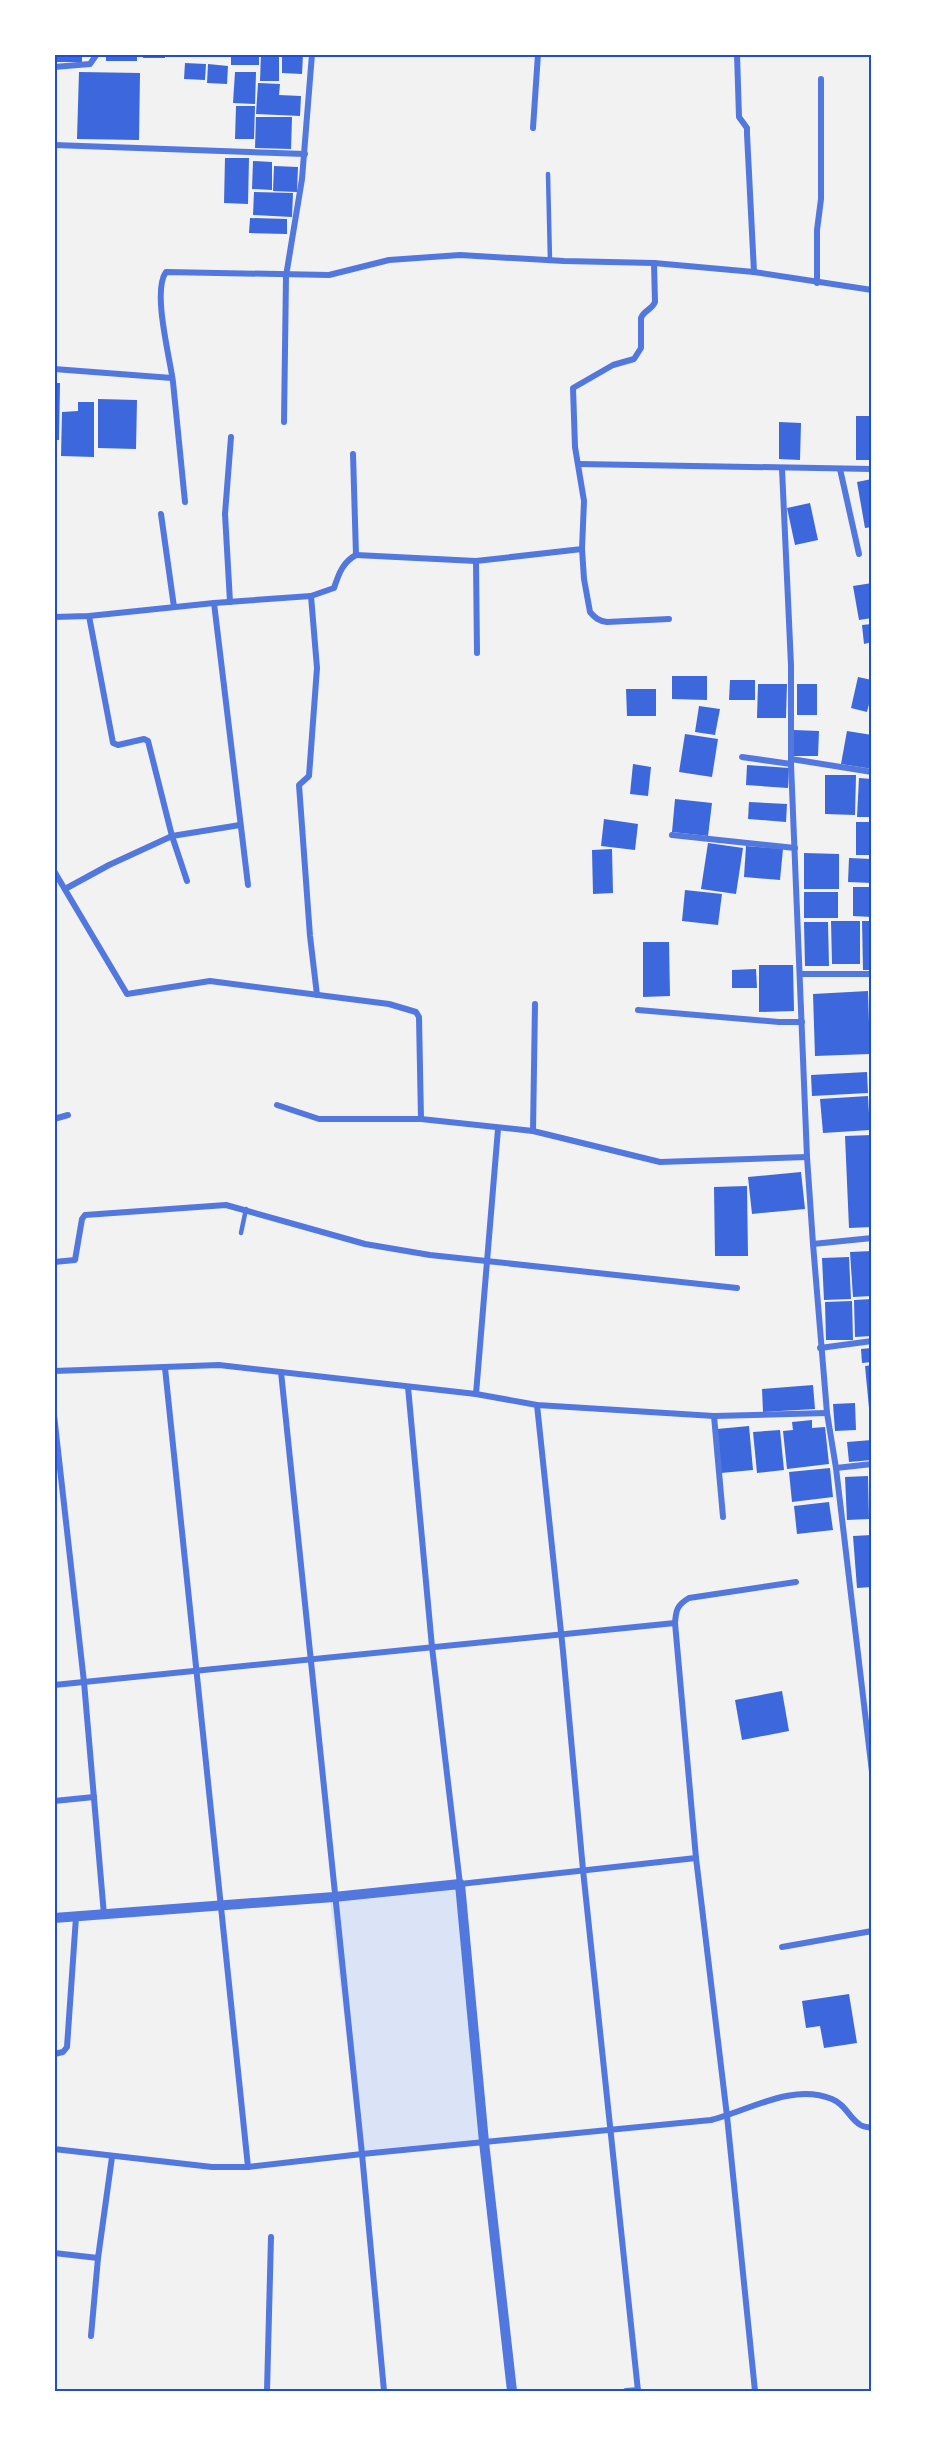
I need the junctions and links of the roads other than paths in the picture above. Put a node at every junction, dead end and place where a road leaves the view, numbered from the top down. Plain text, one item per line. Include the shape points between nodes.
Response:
1 (97, 54) edge
2 (312, 54) edge
3 (538, 54) edge
4 (576, 54) edge
5 (609, 54) edge
6 (737, 54) edge
7 (54, 67) edge
8 (821, 79) dead end
9 (533, 128) dead end
10 (54, 145) edge
11 (305, 154) junction
12 (548, 174) dead end
13 (550, 261) junction
14 (654, 263) junction
15 (754, 272) junction
16 (286, 276) junction
17 (817, 283) junction
18 (872, 290) edge
19 (54, 369) edge
20 (172, 378) junction
21 (284, 422) dead end
22 (231, 437) dead end
23 (352, 454) dead end
24 (579, 464) junction
25 (782, 469) junction
26 (840, 469) junction
27 (872, 469) edge
28 (185, 502) dead end
29 (161, 514) dead end
30 (582, 549) junction
31 (859, 554) dead end
32 (356, 555) junction
33 (476, 561) junction
34 (311, 596) junction
35 (230, 602) junction
36 (214, 603) junction
37 (174, 607) junction
38 (89, 616) junction
39 (54, 617) edge
40 (669, 620) dead end
41 (477, 653) dead end
42 (742, 757) dead end
43 (791, 761) junction
44 (872, 772) edge
45 (240, 825) junction
46 (672, 835) dead end
47 (172, 836) junction
48 (795, 848) junction
49 (54, 871) edge
50 (187, 881) dead end
51 (248, 885) dead end
52 (65, 889) junction
53 (801, 974) junction
54 (872, 974) edge
55 (317, 995) junction
56 (535, 1004) dead end
57 (638, 1010) dead end
58 (802, 1022) junction
59 (277, 1105) dead end
60 (68, 1115) dead end
61 (54, 1119) edge
62 (421, 1119) junction
63 (498, 1129) junction
64 (533, 1131) junction
65 (807, 1157) junction
66 (246, 1209) junction
67 (241, 1233) dead end
68 (872, 1238) edge
69 (813, 1244) junction
70 (54, 1262) edge
71 (487, 1263) junction
72 (737, 1288) dead end
73 (872, 1341) edge
74 (820, 1347) junction
75 (165, 1368) junction
76 (54, 1371) edge
77 (281, 1372) junction
78 (408, 1387) junction
79 (476, 1394) junction
80 (537, 1405) junction
81 (827, 1413) junction
82 (54, 1415) edge
83 (714, 1416) junction
84 (872, 1464) edge
85 (836, 1468) junction
86 (723, 1517) dead end
87 (796, 1582) dead end
88 (675, 1623) junction
89 (561, 1635) junction
90 (432, 1647) junction
91 (309, 1659) junction
92 (196, 1669) junction
93 (84, 1682) junction
94 (54, 1685) edge
95 (872, 1772) edge
96 (94, 1797) junction
97 (54, 1801) edge
98 (696, 1858) junction
99 (583, 1870) junction
100 (460, 1884) junction
101 (334, 1897) junction
102 (220, 1905) junction
103 (104, 1914) junction
104 (76, 1917) junction
105 (54, 1918) edge
106 (872, 1931) edge
107 (782, 1947) dead end
108 (54, 2054) edge
109 (727, 2116) junction
110 (872, 2128) edge
111 (610, 2130) junction
112 (484, 2142) junction
113 (54, 2149) edge
114 (362, 2154) junction
115 (112, 2157) junction
116 (248, 2167) junction
117 (271, 2237) dead end
118 (54, 2253) edge
119 (98, 2258) junction
120 (91, 2336) dead end
121 (638, 2390) edge
122 (267, 2391) edge
123 (384, 2391) edge
124 (512, 2391) edge
125 (626, 2391) edge
126 (755, 2391) edge

1 - 7 street via 90,64
2 - 11 street
3 - 9 street
4 - 5 street
6 - 15 street via 739,117 747,128
8 - 17 street
10 - 11 street
11 - 16 street
12 - 13 lane
13 - 14 street
13 - 16 street via 423,256 388,260 329,275
14 - 15 street
14 - 24 street via 655,302 641,318 639,354 573,388
15 - 17 street
16 - 20 street via 166,272 161,289
16 - 21 street
17 - 18 street
19 - 20 street
20 - 28 street
22 - 35 street via 225,514
23 - 32 street
24 - 25 street
24 - 30 street via 584,501
25 - 26 street
25 - 43 street
26 - 27 street
26 - 31 street
29 - 37 street
30 - 33 street
30 - 40 street via 590,612 599,621
32 - 33 street
32 - 34 street via 341,569 334,588
33 - 41 street
34 - 35 street
34 - 55 street via 317,668 309,776 299,786
35 - 36 street
36 - 37 street
36 - 45 street
37 - 38 street
38 - 39 street
38 - 47 street via 113,743 148,741
42 - 43 street
43 - 44 street
43 - 48 street
45 - 47 street
45 - 51 street
46 - 48 street
47 - 50 street
47 - 52 street
48 - 53 street
49 - 52 street
52 - 55 street via 127,994 210,981
53 - 54 street
53 - 58 street
55 - 62 street via 389,1004 416,1012
56 - 64 street
57 - 58 street
58 - 65 street
59 - 62 street via 319,1119
60 - 61 street
62 - 63 street
63 - 64 street
63 - 71 street
64 - 65 street via 660,1162
65 - 69 street
66 - 67 lane
66 - 70 street via 226,1205 85,1215 81,1219 75,1260
66 - 71 street via 365,1244
68 - 69 street
69 - 74 street
71 - 72 street
71 - 79 street
73 - 74 street
74 - 81 street
75 - 76 street
75 - 77 street via 219,1365
75 - 92 street
77 - 78 street
77 - 91 street
78 - 79 street
78 - 90 street
79 - 80 street
80 - 83 street
80 - 89 street
81 - 83 street
81 - 85 street
82 - 93 street
83 - 86 street
84 - 85 street
85 - 95 street
87 - 88 street via 689,1598 676,1610
88 - 89 street
88 - 98 street
89 - 90 street
89 - 99 street
90 - 91 street
90 - 100 street
91 - 92 street
91 - 101 street
92 - 93 street
92 - 102 street
93 - 94 street
93 - 96 street
96 - 97 street
96 - 103 street
98 - 99 street
98 - 109 street
99 - 100 street
99 - 111 street
100 - 101 street
100 - 112 street
101 - 102 street
101 - 114 street
102 - 103 street
102 - 116 street
103 - 104 street
104 - 105 street
104 - 108 street via 67,2047
106 - 107 street
109 - 110 street via 800,2093 818,2094 844,2106 859,2125
109 - 111 street
109 - 126 street
111 - 112 street
111 - 121 street
112 - 114 street
112 - 124 street
113 - 115 street
114 - 116 street
114 - 123 street
115 - 116 street
115 - 119 street
117 - 122 street
118 - 119 street
119 - 120 street
121 - 125 street

